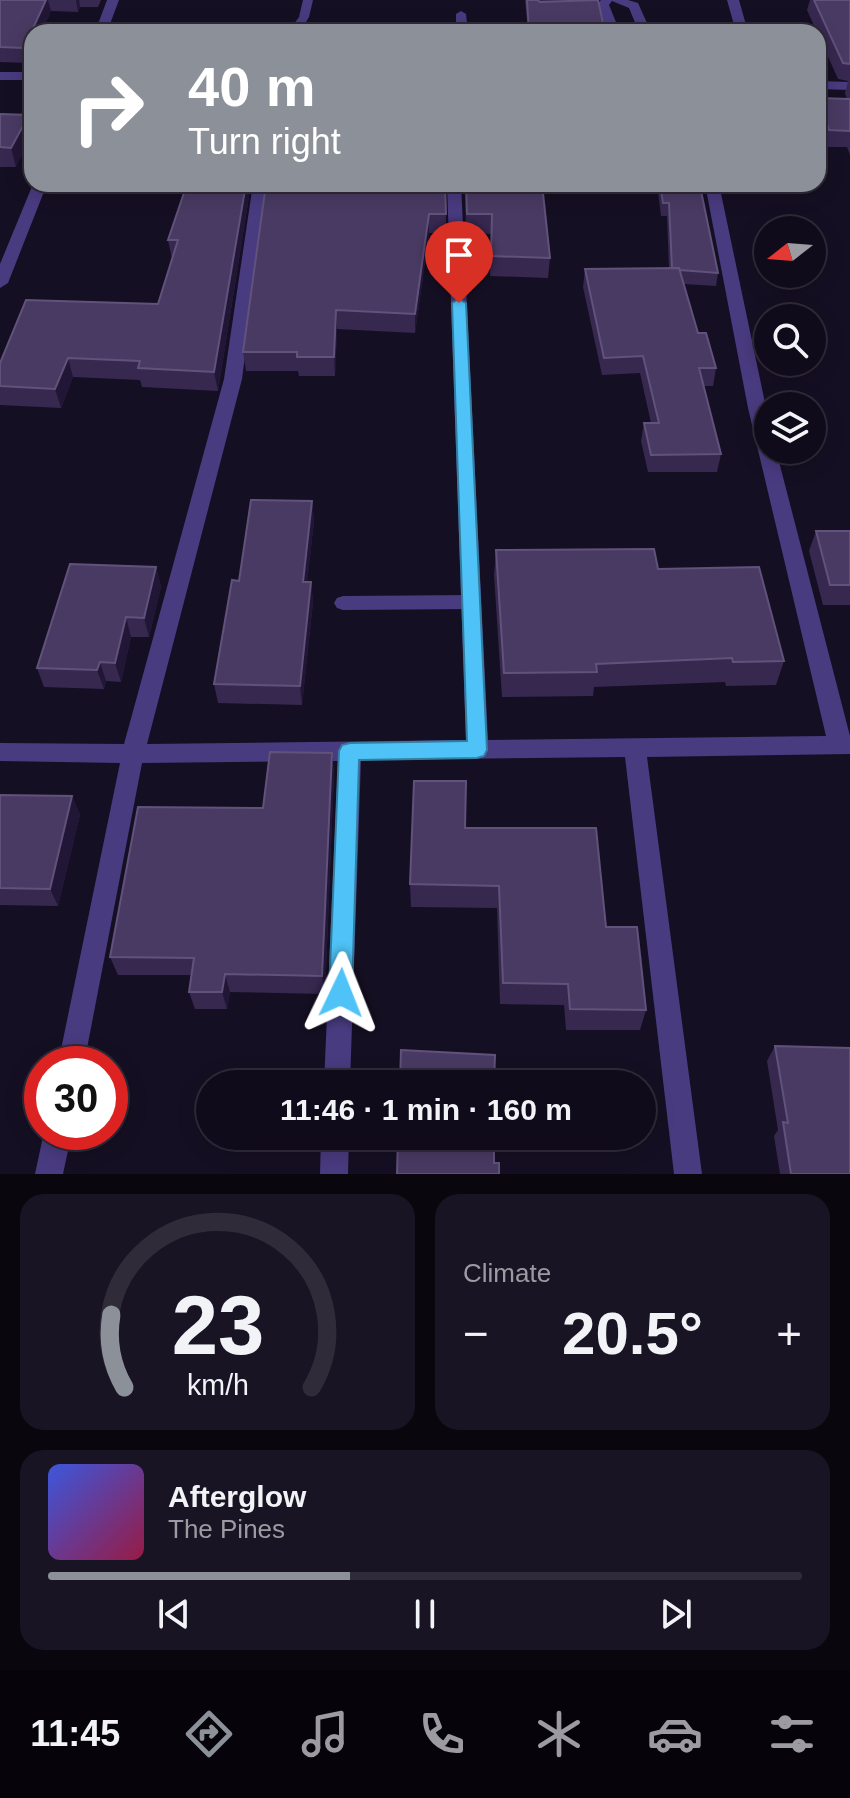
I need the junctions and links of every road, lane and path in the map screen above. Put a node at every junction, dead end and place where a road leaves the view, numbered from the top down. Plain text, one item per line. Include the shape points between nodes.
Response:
1 (113, 0) edge
2 (308, 0) edge
3 (617, 0) edge
4 (733, 0) edge
5 (605, 3) edge
6 (587, 6) edge
7 (461, 14) dead end
8 (104, 24) edge
9 (299, 24) edge
10 (462, 24) edge
11 (612, 24) edge
12 (642, 24) edge
13 (740, 24) edge
14 (0, 76) edge
15 (24, 76) edge
16 (826, 85) edge
17 (850, 86) edge
18 (37, 192) edge
19 (259, 192) edge
20 (454, 192) edge
21 (714, 192) edge
22 (0, 283) edge
23 (471, 602) junction
24 (343, 603) dead end
25 (845, 746) edge
26 (635, 748) junction
27 (477, 750) junction
28 (350, 751) junction
29 (0, 752) edge
30 (133, 754) junction
31 (75, 1046) edge
32 (338, 1070) edge
33 (54, 1150) edge
34 (335, 1150) edge
35 (49, 1174) edge
36 (334, 1174) edge
37 (688, 1174) edge

1 - 8 street
2 - 9 lane
3 - 12 street via 634,6
4 - 13 street
5 - 6 lane
5 - 11 street
7 - 10 lane
14 - 15 street
16 - 17 street
18 - 22 street
19 - 30 street via 233,379
20 - 23 street
21 - 25 street via 757,408
23 - 24 lane
23 - 27 street
25 - 26 street
26 - 27 street
26 - 37 street
27 - 28 street
28 - 30 street
28 - 32 street
29 - 30 street
30 - 31 street
33 - 35 street
34 - 36 street

